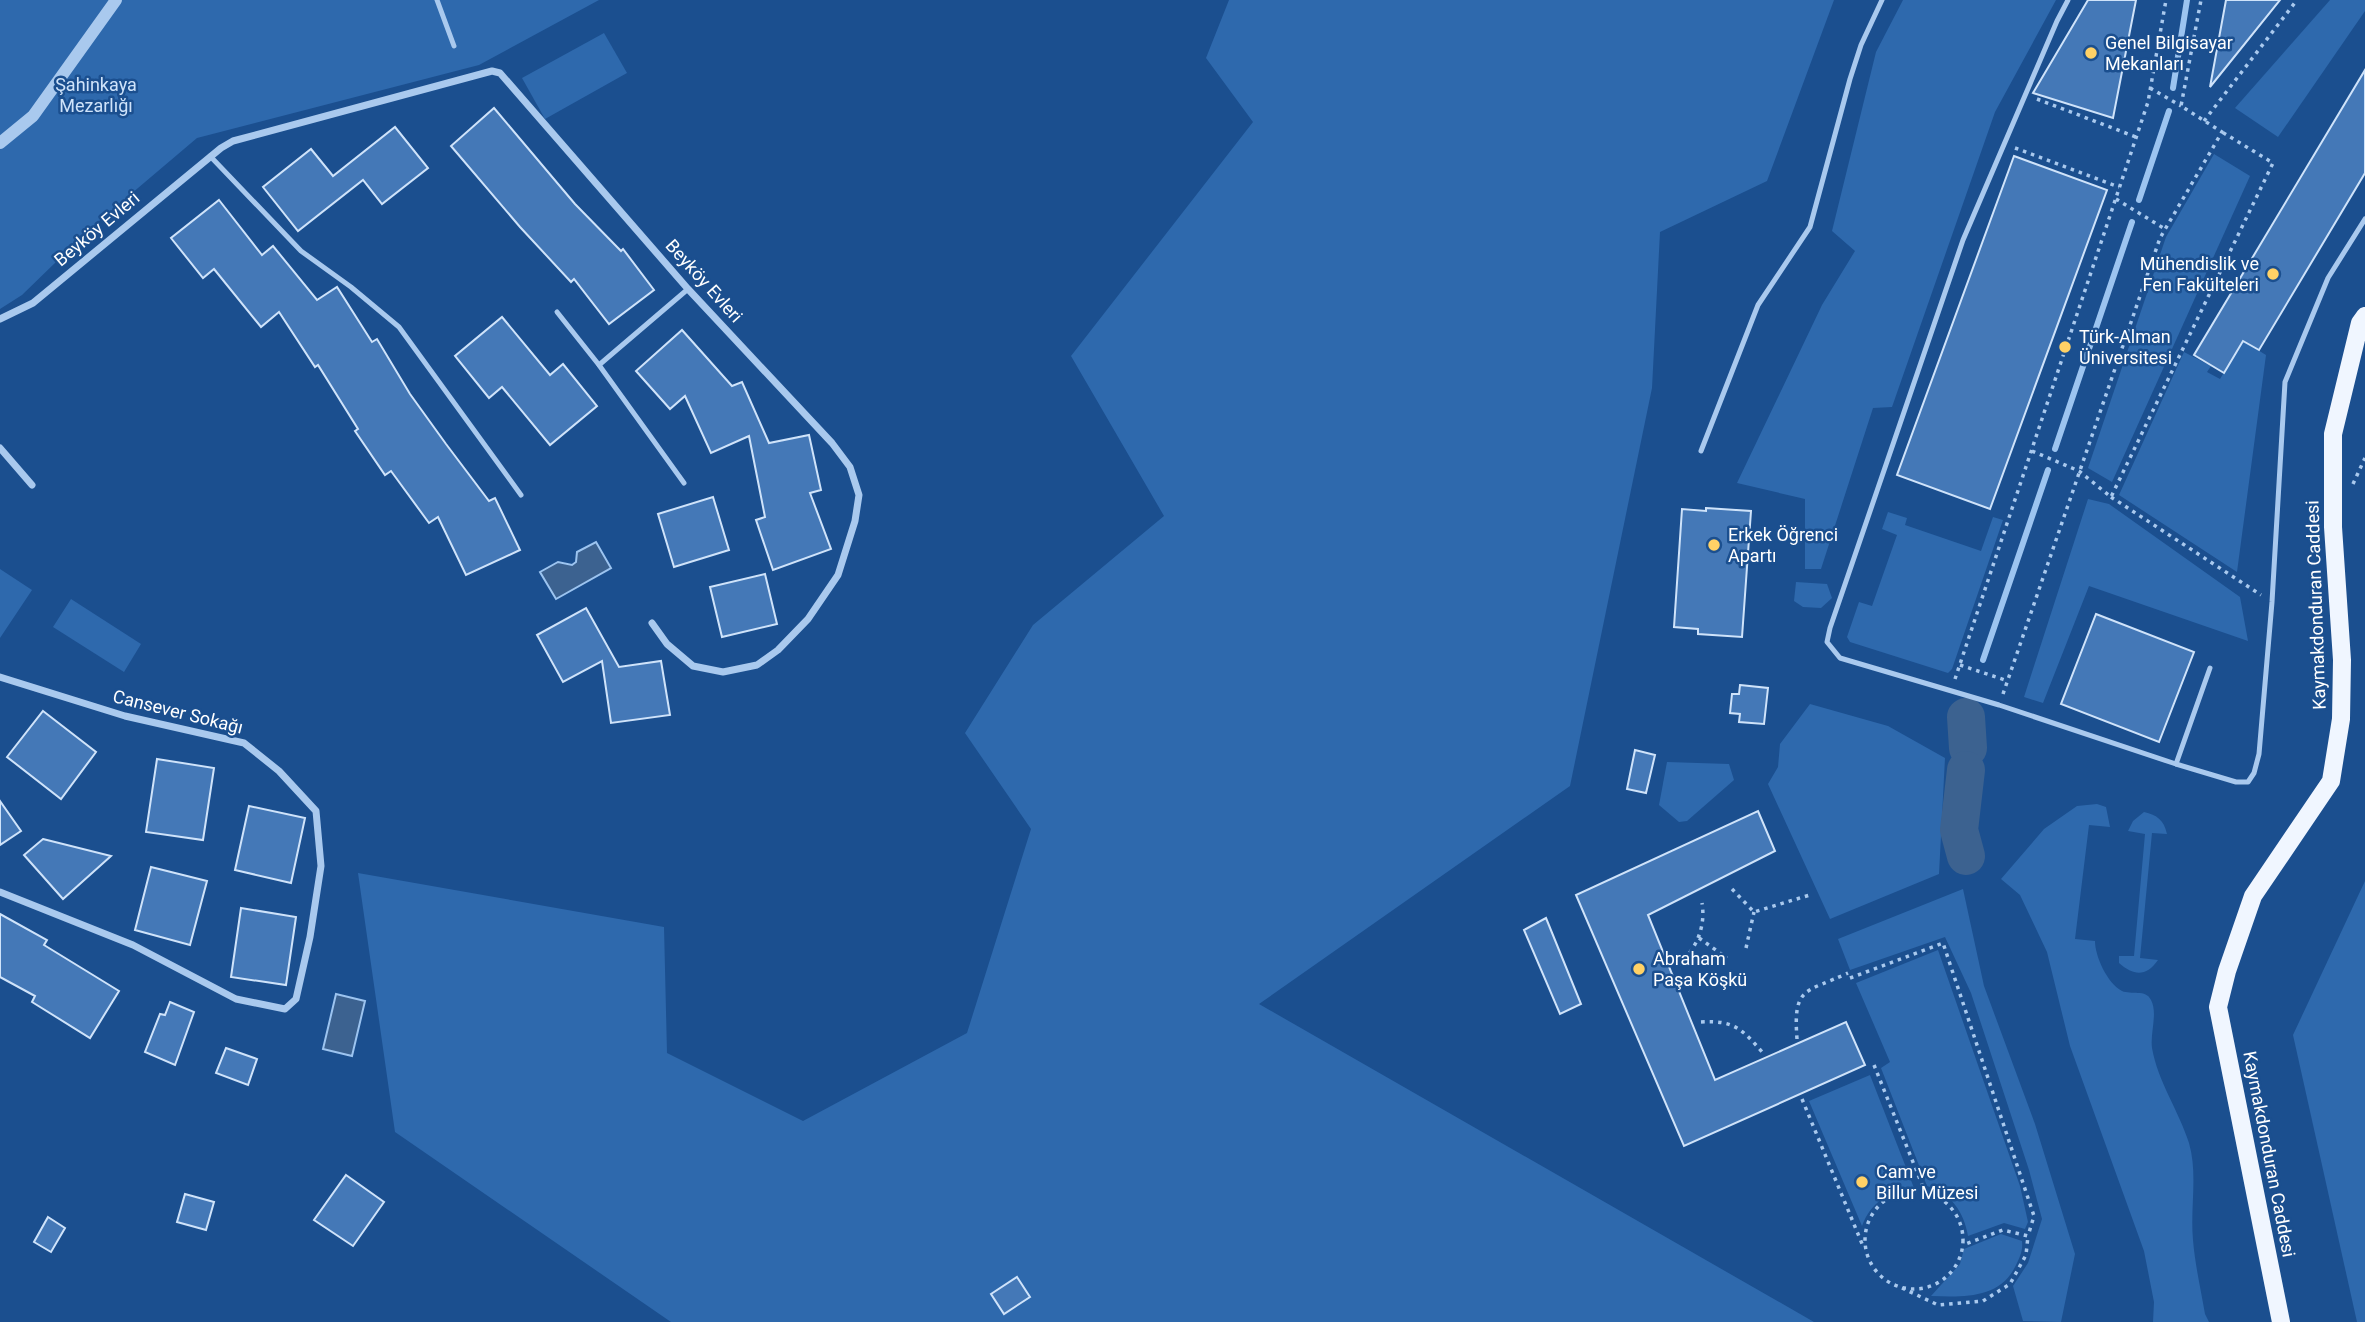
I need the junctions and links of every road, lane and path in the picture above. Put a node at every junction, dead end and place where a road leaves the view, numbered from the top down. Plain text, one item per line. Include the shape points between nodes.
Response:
1 (116, 0) edge
2 (437, 0) edge
3 (1882, 0) edge
4 (2068, 0) edge
5 (2166, 0) edge
6 (2201, 0) edge
7 (2297, 0) edge
8 (454, 46) dead end
9 (2150, 88) junction
10 (2025, 95) junction
11 (2181, 106) junction
12 (2204, 121) junction
13 (2222, 132) junction
14 (2136, 137) junction
15 (0, 143) edge
16 (2004, 144) junction
17 (210, 156) junction
18 (2119, 187) junction
19 (2116, 199) junction
20 (2365, 219) edge
21 (2165, 229) junction
22 (688, 289) junction
23 (557, 312) dead end
24 (2365, 316) edge
25 (0, 319) edge
26 (599, 365) junction
27 (0, 448) edge
28 (1701, 451) dead end
29 (2032, 451) junction
30 (2079, 471) junction
31 (684, 483) dead end
32 (32, 485) dead end
33 (521, 495) dead end
34 (2111, 497) junction
35 (2272, 602) junction
36 (652, 623) dead end
37 (1960, 665) junction
38 (2210, 668) dead end
39 (0, 677) edge
40 (2008, 681) junction
41 (1951, 691) junction
42 (1999, 705) junction
43 (2176, 764) junction
44 (1732, 889) dead end
45 (0, 892) edge
46 (1813, 894) dead end
47 (1702, 903) dead end
48 (1754, 912) junction
49 (1699, 937) junction
50 (1746, 948) dead end
51 (1727, 958) dead end
52 (1678, 965) dead end
53 (1701, 1022) dead end
54 (1797, 1039) dead end
55 (1763, 1052) dead end
56 (1874, 1065) dead end
57 (1802, 1099) dead end
58 (1925, 1192) junction
59 (2028, 1236) junction
60 (1962, 1245) junction
61 (1870, 1263) junction
62 (1894, 1285) junction
63 (2281, 1322) edge

1 - 15 street via 33,116
2 - 8 lane
3 - 28 lane via 1858,57 1810,227 1758,306
4 - 10 lane
5 - 9 path
6 - 11 path
7 - 12 path
9 - 11 path
9 - 14 path
10 - 14 path
10 - 16 lane
11 - 12 path
12 - 13 path
13 - 21 path
13 - 34 path via 2273,163
14 - 18 path
16 - 18 path
16 - 41 lane via 1963,240 1827,642 1840,658
17 - 22 street, Beyköy Evleri via 233,141 496,71
17 - 25 street, Beyköy Evleri via 33,303
17 - 33 lane via 301,251 399,327
18 - 19 path
19 - 21 path
19 - 29 path
20 - 35 lane via 2328,278 2286,382
21 - 30 path
22 - 26 lane
22 - 36 street, Beyköy Evleri via 832,443 850,467 859,495 838,575 807,619 757,665 723,673 693,666 667,644
23 - 26 lane
24 - 63 main road, Kaymakdonduran Caddesi via 2333,433 2333,527 2342,660 2341,719 2331,781 2253,896 2218,1007
26 - 31 lane
27 - 32 street
29 - 30 path
29 - 37 path
30 - 34 path
30 - 40 path
34 - 35 path
35 - 43 lane via 2254,773 2248,782 2236,782
37 - 40 path
37 - 41 path
38 - 43 lane
39 - 45 street, Cansever Sokağı via 125,716 244,743 279,771 316,811 321,866 303,975 296,999 285,1009 236,999 134,945
40 - 42 path
41 - 42 lane
42 - 43 lane
44 - 48 path
46 - 48 path
47 - 49 path
48 - 50 path
49 - 51 path
49 - 52 path
53 - 55 path via 1732,1023
54 - 59 path via 1797,1004 1804,991 1943,943 2035,1216
56 - 58 path
57 - 61 path
58 - 60 path via 1952,1209 1960,1223
58 - 61 path via 1893,1195 1870,1216 1865,1248
59 - 60 path via 2003,1230
59 - 62 path via 2026,1255 2010,1284 1983,1301 1938,1305
60 - 62 path via 1952,1270 1941,1281 1910,1289
61 - 62 path

